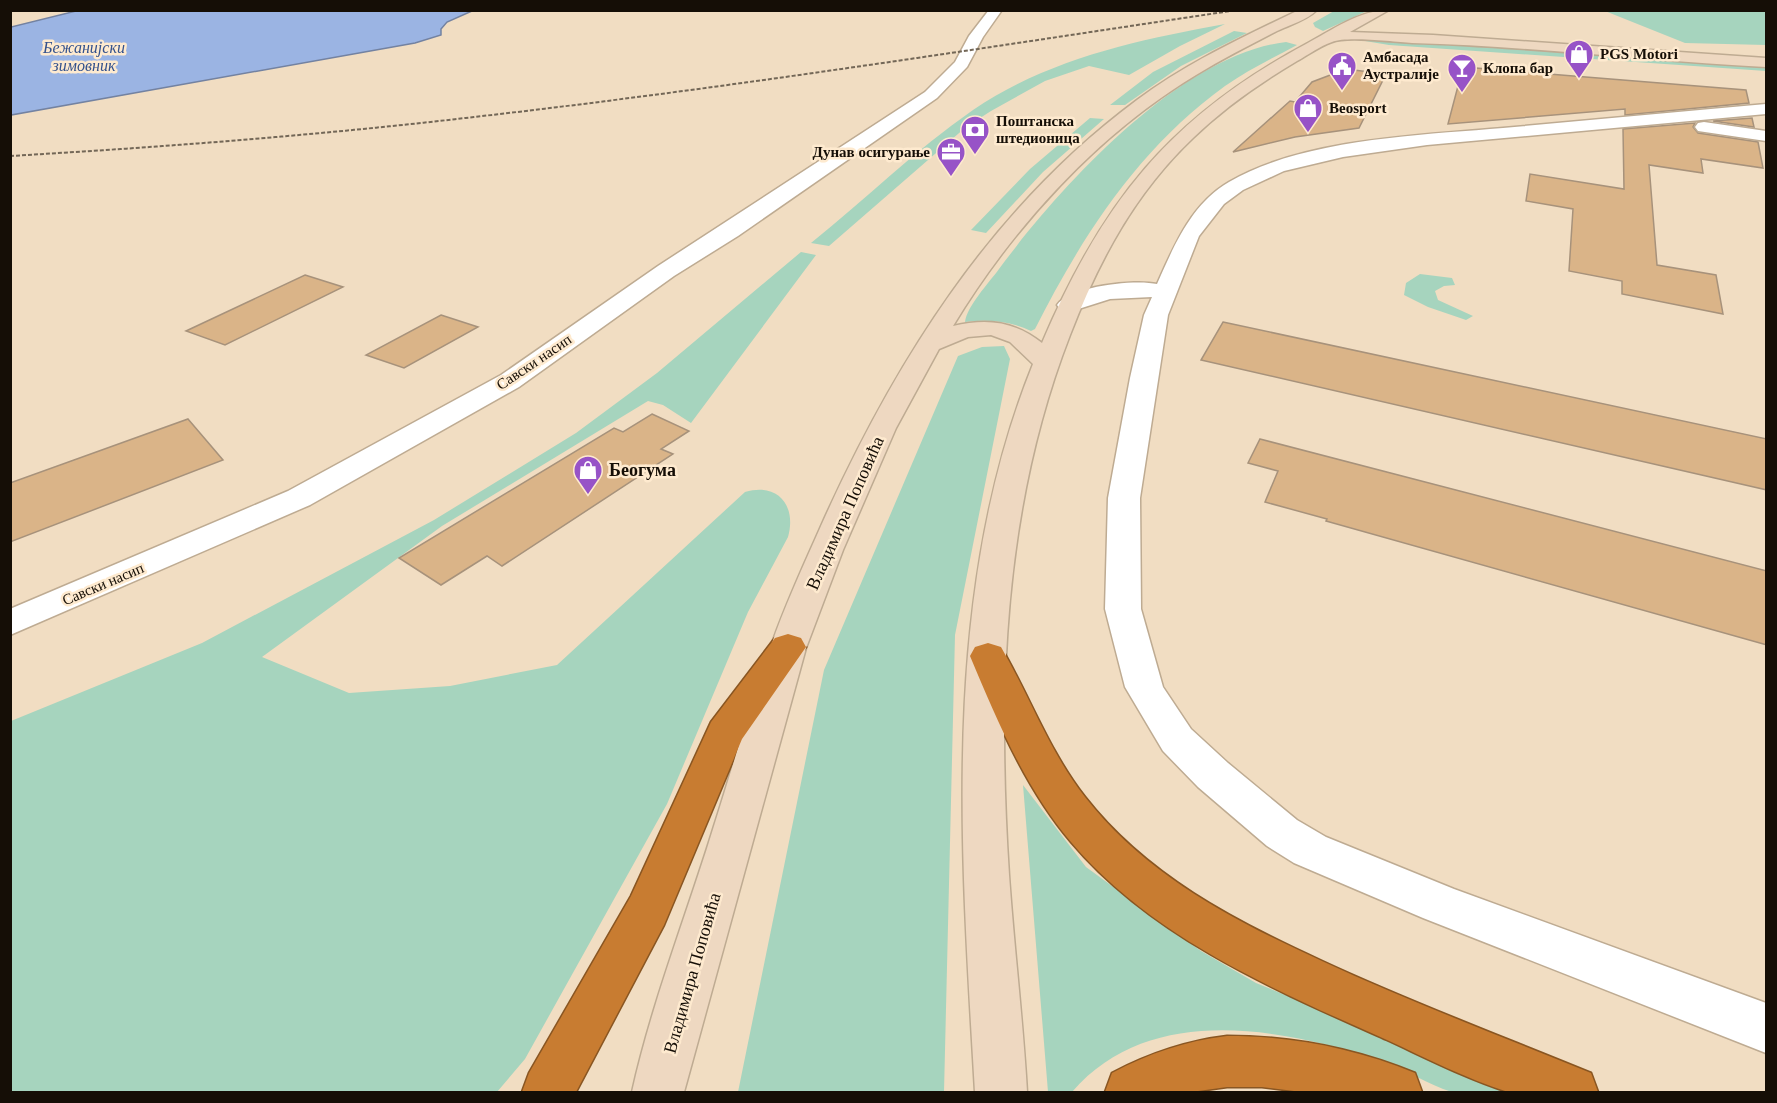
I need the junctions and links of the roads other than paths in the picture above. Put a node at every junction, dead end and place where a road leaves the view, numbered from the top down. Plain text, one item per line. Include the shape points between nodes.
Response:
1 (996, 10) edge
2 (1312, 10) edge
3 (1379, 13) edge
4 (1319, 34) junction
5 (1434, 39) junction
6 (1413, 49) junction
7 (1225, 52) junction
8 (1352, 52) dead end
9 (1327, 55) dead end
10 (1767, 61) edge
11 (1272, 68) junction
12 (1697, 70) junction
13 (1767, 73) edge
14 (1767, 79) edge
15 (1767, 109) edge
16 (1654, 120) junction
17 (1767, 136) edge
18 (1092, 259) junction
19 (1158, 291) junction
20 (1069, 305) junction
21 (927, 345) junction
22 (1046, 363) junction
23 (10, 622) edge
24 (788, 647) junction
25 (988, 656) junction
26 (1767, 1028) edge
27 (548, 1092) edge
28 (658, 1092) edge
29 (1001, 1092) edge
30 (1131, 1092) edge
31 (1396, 1092) edge
32 (1572, 1092) edge

1 - 23 street, Савски насип via 976,36 962,64 931,95 666,271 510,381 299,498
2 - 4 main road via 1304,21
2 - 7 main road
3 - 4 main road
3 - 5 main road via 1374,21 1386,29
4 - 5 main road
4 - 6 main road
4 - 7 main road
4 - 11 main road
5 - 10 main road
6 - 8 main road
6 - 12 main road
7 - 21 main road, Владимира Поповића via 1142,104 1082,154 998,242
9 - 11 main road
11 - 18 main road via 1218,106 1173,146 1120,210
12 - 13 main road
12 - 14 main road
15 - 16 street
16 - 17 street
16 - 19 street via 1404,142 1277,167 1236,186 1217,200 1189,235
18 - 19 street via 1124,282
18 - 20 main road
19 - 20 street via 1111,291
19 - 26 street via 1124,498 1123,609 1144,687 1177,740 1259,816 1310,850 1581,960
20 - 22 main road
21 - 22 main road via 960,330 992,327 1023,339
21 - 24 main road, Владимира Поповића via 852,490
22 - 25 main road via 1016,457 1005,507
24 - 27 highway via 725,733 648,910
24 - 28 main road, Владимира Поповића
25 - 29 main road via 983,741 988,898
25 - 32 highway via 1022,730 1078,818 1118,864 1155,892 1240,947 1367,1006
30 - 31 highway via 1190,1066 1247,1062 1305,1067

